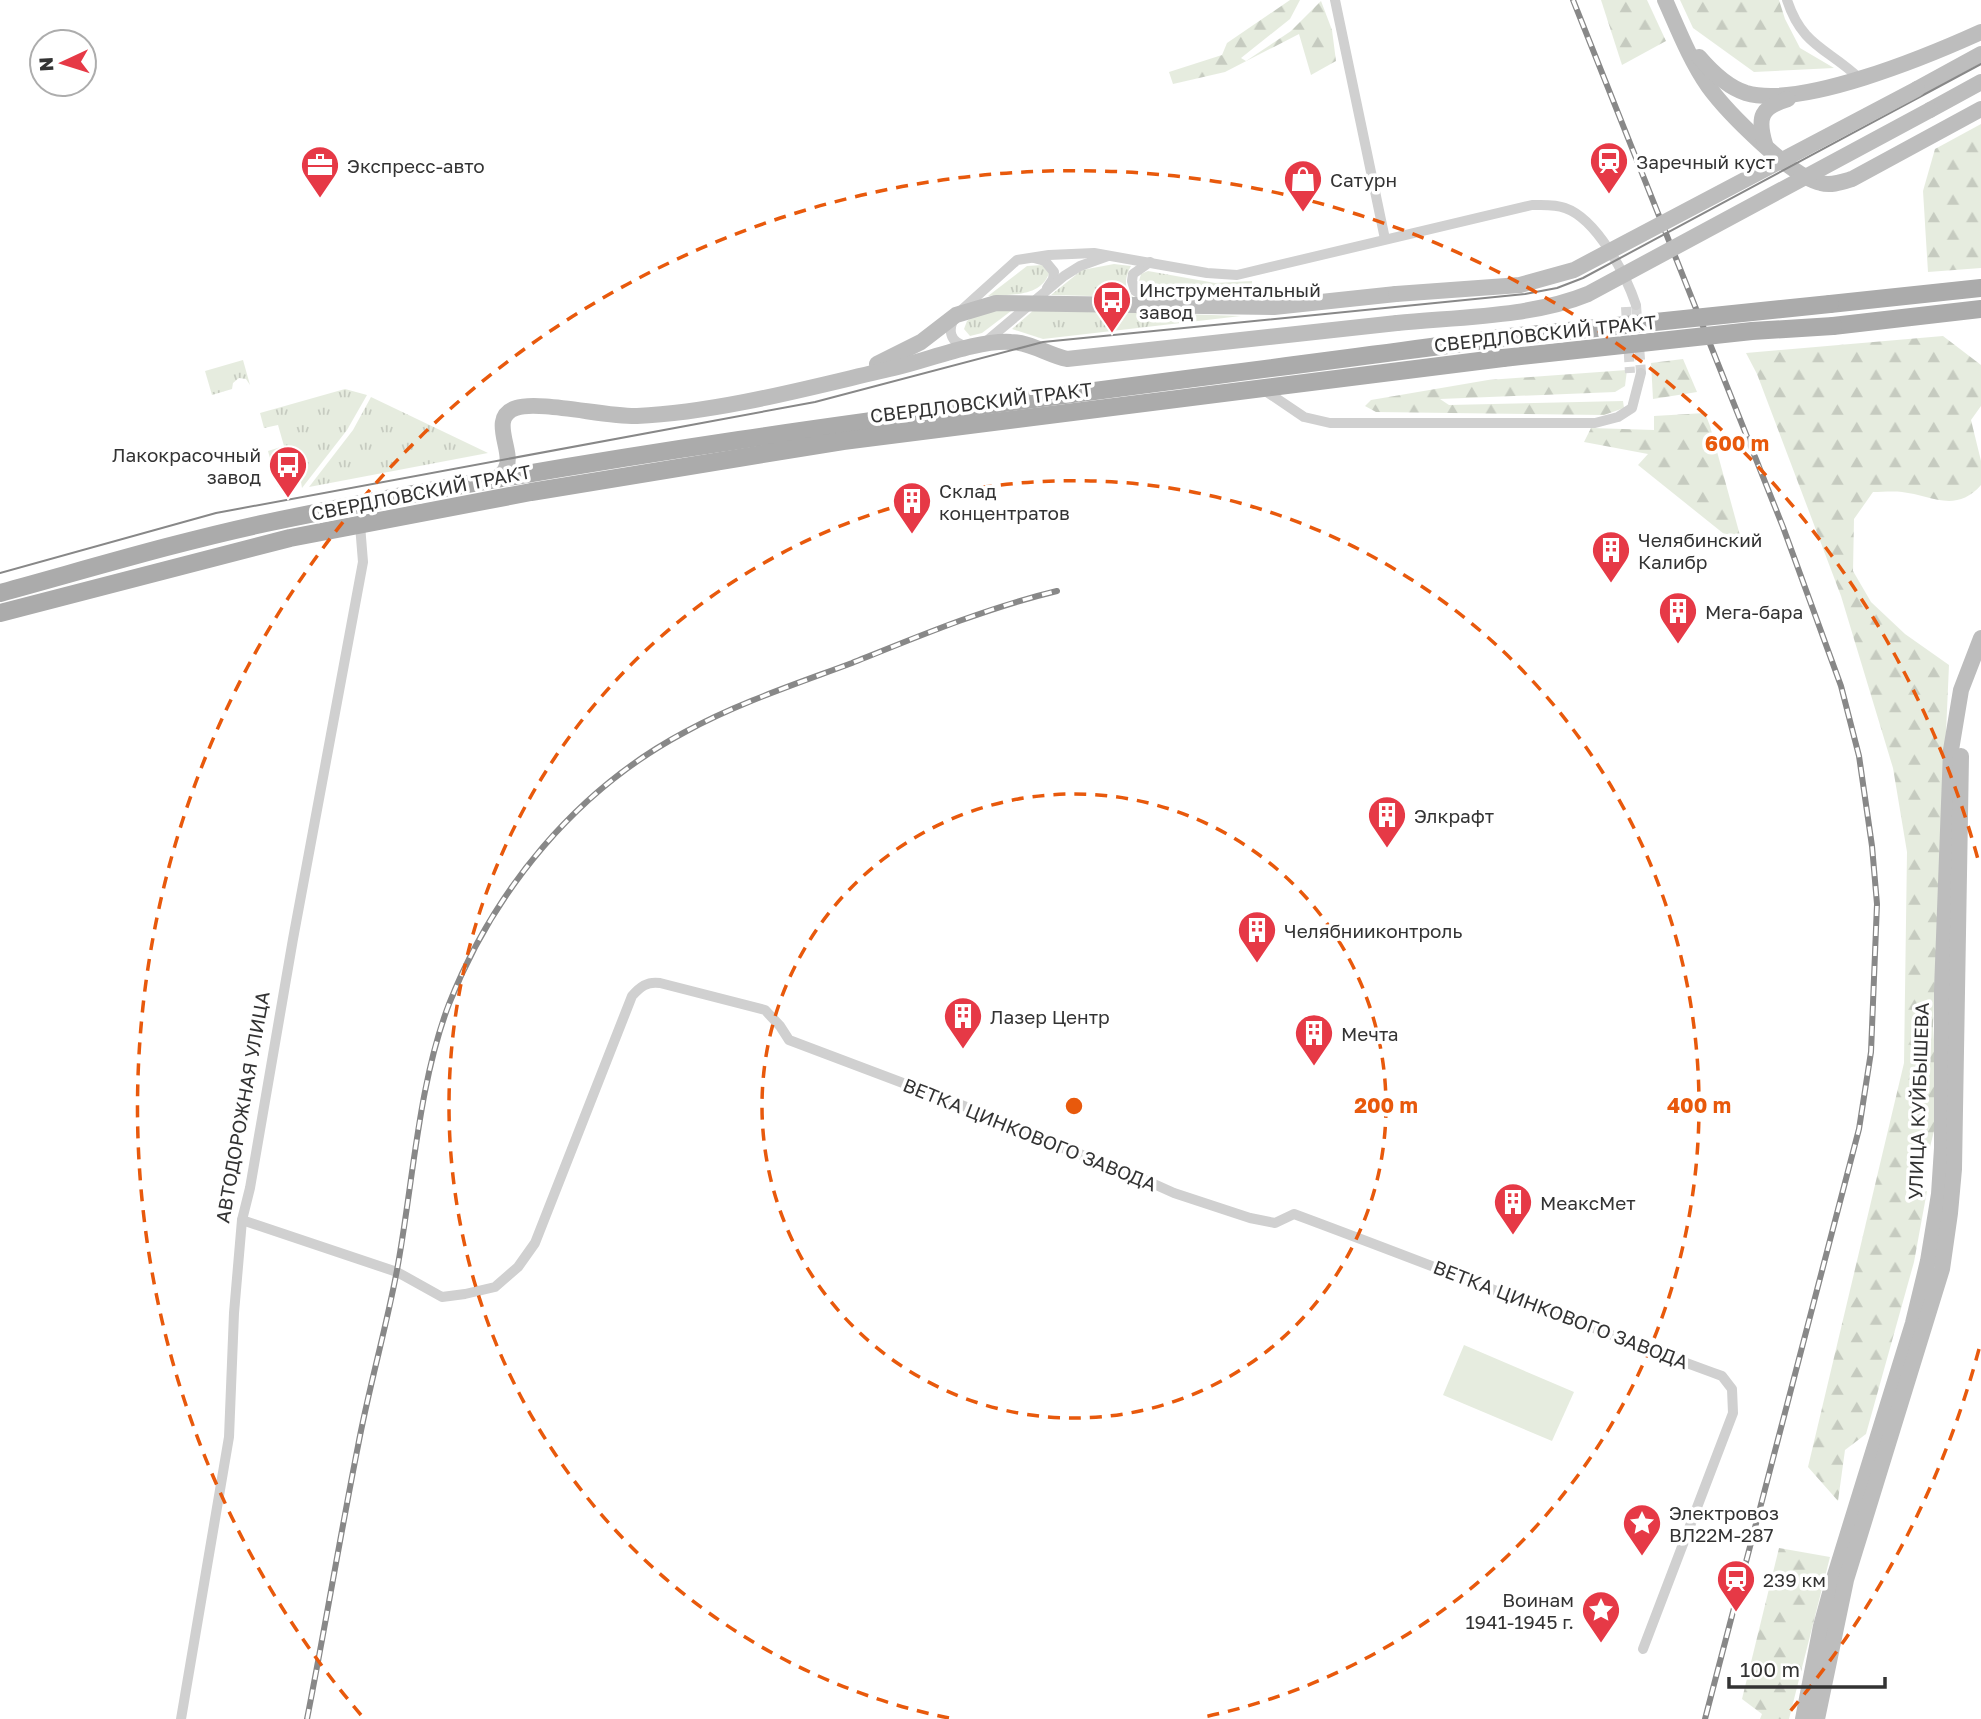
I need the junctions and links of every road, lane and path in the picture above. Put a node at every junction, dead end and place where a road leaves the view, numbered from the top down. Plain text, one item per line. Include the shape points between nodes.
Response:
1 (1335, 0) edge
2 (1665, 0) edge
3 (1787, 0) edge
4 (1981, 32) edge
5 (1684, 40) junction
6 (1981, 54) edge
7 (1859, 78) junction
8 (1981, 82) edge
9 (1800, 95) junction
10 (1976, 112) edge
11 (1765, 144) junction
12 (1385, 239) junction
13 (1108, 256) junction
14 (1032, 258) junction
15 (1151, 262) junction
16 (1978, 288) edge
17 (1038, 298) junction
18 (1160, 305) junction
19 (1631, 306) tunnel mouth
20 (1981, 309) edge
21 (1958, 312) junction
22 (956, 315) junction
23 (1981, 318) edge
24 (980, 345) junction
25 (1635, 373) tunnel mouth
26 (843, 378) junction
27 (1261, 388) junction
28 (508, 458) junction
29 (541, 472) junction
30 (493, 480) junction
31 (357, 506) junction
32 (360, 525) junction
33 (0, 593) edge
34 (0, 613) edge
35 (1981, 638) edge
36 (1981, 658) edge
37 (1953, 886) junction
38 (242, 1220) junction
39 (1918, 1325) junction
40 (1643, 1649) dead end
41 (181, 1719) edge
42 (1802, 1719) edge
43 (1817, 1719) edge

1 - 12 street
2 - 5 main road
3 - 7 street via 1804,34
4 - 7 main road via 1931,55
5 - 9 main road via 1708,68 1745,92
5 - 11 main road via 1708,85
6 - 18 main road, bridge via 1574,270 1520,285 1274,307
7 - 9 main road
8 - 24 main road, bridge via 1565,303 1067,359 1015,342
9 - 11 main road via 1771,104 1759,126
10 - 11 main road via 1833,184 1799,174
12 - 15 street via 1237,275
12 - 19 street via 1532,205 1567,208 1594,231 1630,286
13 - 14 street via 1077,253
13 - 15 street
13 - 17 street via 1080,266
14 - 17 street via 1045,261 1054,272
14 - 22 street via 1017,260
15 - 18 street via 1133,274 1132,281 1142,297
16 - 29 main road, СВЕРДЛОВСКИЙ ТРАКТ, bridge via 1499,338 832,427
17 - 18 main road
17 - 22 main road via 996,303
17 - 24 street
20 - 21 main road, СВЕРДЛОВСКИЙ ТРАКТ
21 - 23 main road
21 - 27 main road, СВЕРДЛОВСКИЙ ТРАКТ, bridge via 1503,358
22 - 24 street via 950,330 956,342
22 - 26 main road via 910,348
24 - 26 main road
25 - 27 street via 1632,408 1595,423 1330,423 1304,416
26 - 28 main road via 729,404 656,414 514,408 503,422
27 - 32 main road, СВЕРДЛОВСКИЙ ТРАКТ via 843,441
28 - 29 main road via 520,467
28 - 30 main road via 505,471
29 - 30 main road, СВЕРДЛОВСКИЙ ТРАКТ
30 - 31 main road, СВЕРДЛОВСКИЙ ТРАКТ
31 - 32 main road, АВТОДОРОЖНАЯ УЛИЦА
31 - 33 main road, СВЕРДЛОВСКИЙ ТРАКТ via 224,532
32 - 34 main road, СВЕРДЛОВСКИЙ ТРАКТ via 257,545
32 - 38 street, АВТОДОРОЖНАЯ УЛИЦА via 363,562
35 - 37 main road, УЛИЦА КУЙБЫШЕВА via 1961,690 1951,750
36 - 37 main road, УЛИЦА КУЙБЫШЕВА via 1964,724
37 - 39 main road, УЛИЦА КУЙБЫШЕВА via 1942,990 1939,1195
38 - 40 street, ВЕТКА ЦИНКОВОГО ЗАВОДА via 397,1272 442,1297 495,1287 518,1267 535,1243 632,996 641,986 653,982 765,1010 789,1040 985,1114 1174,1193 1275,1223 1294,1214 1722,1376 1732,1389 1733,1413
38 - 41 street, АВТОДОРОЖНАЯ УЛИЦА via 229,1437
39 - 42 main road, УЛИЦА КУЙБЫШЕВА via 1835,1575
39 - 43 main road, УЛИЦА КУЙБЫШЕВА via 1846,1580

